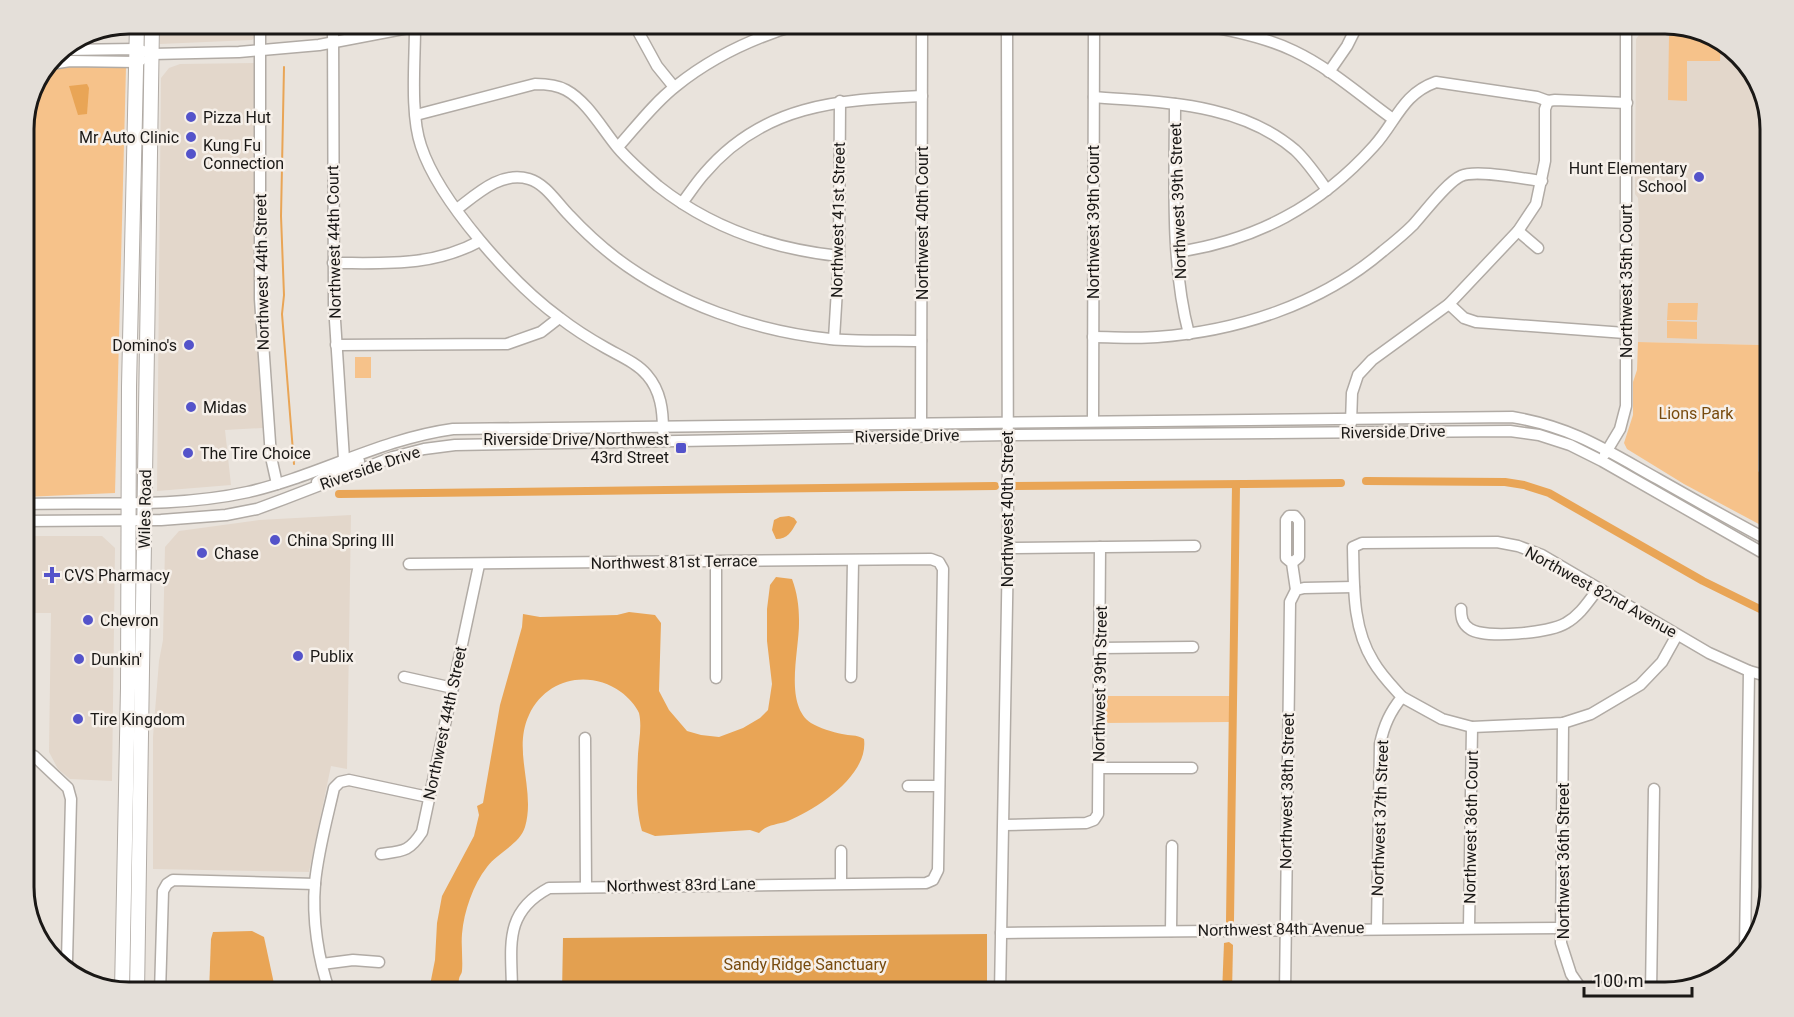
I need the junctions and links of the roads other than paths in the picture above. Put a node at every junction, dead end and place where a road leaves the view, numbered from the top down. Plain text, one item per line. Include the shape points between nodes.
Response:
1 (137, 34) edge
2 (152, 34) edge
3 (260, 34) edge
4 (333, 34) edge
5 (383, 34) edge
6 (416, 34) edge
7 (639, 34) edge
8 (767, 34) edge
9 (922, 34) edge
10 (1007, 34) edge
11 (1094, 34) edge
12 (1240, 34) edge
13 (1353, 34) edge
14 (1626, 34) edge
15 (333, 43) junction
16 (260, 50) junction
17 (76, 51) edge
18 (152, 54) junction
19 (137, 56) junction
20 (63, 62) edge
21 (1329, 72) junction
22 (674, 87) junction
23 (922, 96) junction
24 (1094, 97) junction
25 (840, 101) junction
26 (1548, 101) junction
27 (1627, 103) junction
28 (1175, 104) junction
29 (416, 115) junction
30 (1393, 119) junction
31 (618, 147) junction
32 (1542, 181) junction
33 (1327, 190) junction
34 (682, 203) junction
35 (457, 209) junction
36 (1518, 231) junction
37 (480, 241) junction
38 (1538, 248) dead end
39 (1178, 252) junction
40 (839, 256) junction
41 (333, 263) junction
42 (1449, 304) junction
43 (559, 318) junction
44 (1624, 333) junction
45 (1189, 334) junction
46 (1093, 337) junction
47 (834, 339) junction
48 (921, 341) junction
49 (336, 345) junction
50 (1352, 418) junction
51 (1093, 421) junction
52 (1008, 422) junction
53 (921, 423) junction
54 (663, 426) junction
55 (1351, 433) junction
56 (1008, 435) junction
57 (664, 440) junction
58 (372, 449) junction
59 (1608, 450) junction
60 (344, 459) junction
61 (1602, 461) junction
62 (277, 484) junction
63 (312, 488) junction
64 (127, 502) junction
65 (145, 502) junction
66 (35, 504) edge
67 (128, 520) junction
68 (145, 520) junction
69 (35, 521) edge
70 (1760, 535) edge
71 (1195, 546) dead end
72 (1100, 547) junction
73 (1008, 548) junction
74 (1760, 551) edge
75 (853, 561) junction
76 (716, 562) junction
77 (1292, 563) dead end
78 (409, 564) dead end
79 (479, 565) junction
80 (1354, 587) junction
81 (1598, 589) junction
82 (1296, 590) junction
83 (1461, 609) dead end
84 (1677, 635) junction
85 (1193, 647) dead end
86 (1100, 648) junction
87 (1749, 671) junction
88 (1760, 674) edge
89 (851, 676) dead end
90 (404, 677) dead end
91 (716, 678) dead end
92 (453, 687) junction
93 (1402, 697) junction
94 (1563, 723) junction
95 (1472, 727) junction
96 (585, 738) dead end
97 (35, 757) edge
98 (1099, 768) junction
99 (1192, 768) dead end
100 (908, 786) dead end
101 (939, 786) junction
102 (1654, 789) dead end
103 (428, 797) junction
104 (1004, 825) junction
105 (1172, 846) dead end
106 (841, 851) dead end
107 (381, 854) dead end
108 (841, 883) junction
109 (315, 884) junction
110 (586, 886) junction
111 (1377, 928) junction
112 (1469, 928) junction
113 (1562, 928) junction
114 (1170, 930) junction
115 (1285, 930) junction
116 (1001, 933) junction
117 (1745, 938) edge
118 (67, 959) edge
119 (379, 962) dead end
120 (322, 964) junction
121 (122, 982) edge
122 (137, 982) edge
123 (160, 982) edge
124 (327, 982) edge
125 (512, 982) edge
126 (1000, 982) edge
127 (1285, 982) edge
128 (1576, 982) edge
129 (1651, 982) edge

1 - 19 main road, Wiles Road
2 - 18 main road, Wiles Road
3 - 16 street, Northwest 44th Street
4 - 15 street, Northwest 44th Court
5 - 15 street
6 - 29 street
7 - 22 street
8 - 22 street via 707,64
9 - 23 street, Northwest 40th Court
10 - 52 street, Northwest 40th Street
11 - 24 street, Northwest 39th Court
12 - 21 street via 1295,52
13 - 21 street
14 - 27 street, Northwest 35th Court
15 - 16 street
15 - 41 street, Northwest 44th Court
16 - 18 street
16 - 62 street, Northwest 44th Street via 261,330 271,457
17 - 19 street
18 - 19 street
18 - 65 main road, Wiles Road
19 - 20 street
19 - 64 main road, Wiles Road
21 - 30 street
22 - 31 street
23 - 25 street
23 - 48 street, Northwest 40th Court
24 - 28 street
24 - 46 street, Northwest 39th Court
25 - 34 street via 805,109 760,128 730,148
25 - 40 street, Northwest 41st Street
26 - 27 street
26 - 30 street via 1436,82 1412,94
26 - 32 street
27 - 44 street, Northwest 35th Court
28 - 33 street via 1238,116 1262,127 1297,152
28 - 39 street, Northwest 39th Street
29 - 31 street via 535,84 551,85 579,99
29 - 35 street via 427,161
30 - 33 street via 1352,170
31 - 34 street via 637,168
32 - 36 street via 1536,204
32 - 45 street via 1474,173 1461,176 1411,227 1348,277 1266,316
33 - 39 street via 1271,225 1211,247
34 - 40 street via 763,242
35 - 37 street
35 - 47 street via 504,177 533,180 593,239 670,292 773,330
36 - 38 street
36 - 42 street
37 - 41 street via 429,260
37 - 43 street
39 - 45 street, Northwest 39th Street
40 - 47 street, Northwest 41st Street
41 - 49 street, Northwest 44th Court
42 - 44 street via 1464,318 1476,322
42 - 50 street via 1372,360 1358,375 1352,393
43 - 49 street via 541,332 507,344
43 - 54 street via 646,374 656,386 662,404
44 - 59 street, Northwest 35th Court via 1626,406 1620,429
45 - 46 street
46 - 51 street, Northwest 39th Court
47 - 48 street
48 - 53 street, Northwest 40th Court
49 - 60 street, Northwest 44th Court
50 - 51 street, Riverside Drive
50 - 55 street
50 - 59 street, Riverside Drive via 1512,417 1575,433
51 - 52 street, Riverside Drive
52 - 53 street, Riverside Drive
52 - 56 street, Northwest 40th Street
53 - 54 street, Riverside Drive
54 - 57 street
54 - 58 street, Riverside Drive via 453,429 416,435
55 - 56 street, Riverside Drive
55 - 61 street, Riverside Drive via 1510,431 1549,438
56 - 57 street, Riverside Drive
56 - 73 street, Northwest 40th Street
57 - 63 street, Riverside Drive via 424,449
58 - 60 street, Riverside Drive
58 - 63 street via 365,459 330,472
59 - 61 street, Northwest 35th Court
59 - 70 street, Riverside Drive
60 - 62 street, Riverside Drive
61 - 74 street, Riverside Drive
62 - 65 street, Riverside Drive via 217,497
63 - 68 street, Riverside Drive via 257,509 226,515
64 - 65 street, Riverside Drive
64 - 66 street, Riverside Drive
64 - 67 main road, Wiles Road
65 - 68 main road, Wiles Road
67 - 68 street, Riverside Drive
67 - 69 street, Riverside Drive
67 - 121 main road, Wiles Road
68 - 122 main road, Wiles Road
71 - 72 street
72 - 73 street
72 - 86 street, Northwest 39th Street
73 - 104 street, Northwest 40th Street
75 - 76 street, Northwest 81st Terrace
75 - 89 street
75 - 101 street, Northwest 81st Terrace via 931,559 943,569
76 - 79 street, Northwest 81st Terrace
76 - 91 street
77 - 82 street, Northwest 38th Street
78 - 79 street, Northwest 81st Terrace
79 - 92 street, Northwest 44th Street
80 - 81 street, Northwest 82nd Avenue via 1353,547 1362,543 1497,542 1542,555
80 - 82 street
80 - 93 street via 1363,641 1382,675
81 - 83 street via 1581,613 1566,624 1532,633 1475,632 1462,620
81 - 84 street, Northwest 82nd Avenue
82 - 115 street, Northwest 38th Street via 1290,602
84 - 87 street, Northwest 82nd Avenue
84 - 94 street via 1662,662 1640,685 1591,714
85 - 86 street
86 - 98 street, Northwest 39th Street
87 - 88 street, Northwest 82nd Avenue
87 - 117 street
90 - 92 street
92 - 103 street, Northwest 44th Street
93 - 95 street via 1442,719
93 - 111 street, Northwest 37th Street via 1390,712 1380,744
94 - 95 street
94 - 113 street, Northwest 36th Street
95 - 112 street, Northwest 36th Court
96 - 110 street
97 - 118 street via 68,788 71,799
98 - 99 street
98 - 104 street, Northwest 39th Street via 1098,814 1094,820
100 - 101 street
101 - 108 street, Northwest 83rd Lane via 938,870 933,880
102 - 129 street
103 - 107 street, Northwest 44th Street via 422,832 414,845 405,851
103 - 109 street via 349,780 340,782 334,788
104 - 116 street, Northwest 40th Street
105 - 114 street
106 - 108 street
108 - 110 street, Northwest 83rd Lane
109 - 120 street
109 - 123 street via 173,880 163,891
110 - 125 street, Northwest 83rd Lane via 549,888 519,913 512,937
111 - 112 street, Northwest 84th Avenue
111 - 115 street, Northwest 84th Avenue
112 - 113 street, Northwest 84th Avenue
113 - 128 street, Northwest 36th Street via 1565,958
114 - 115 street, Northwest 84th Avenue
114 - 116 street, Northwest 84th Avenue
115 - 127 street, Northwest 38th Street
116 - 126 street, Northwest 40th Street
119 - 120 street
120 - 124 street

